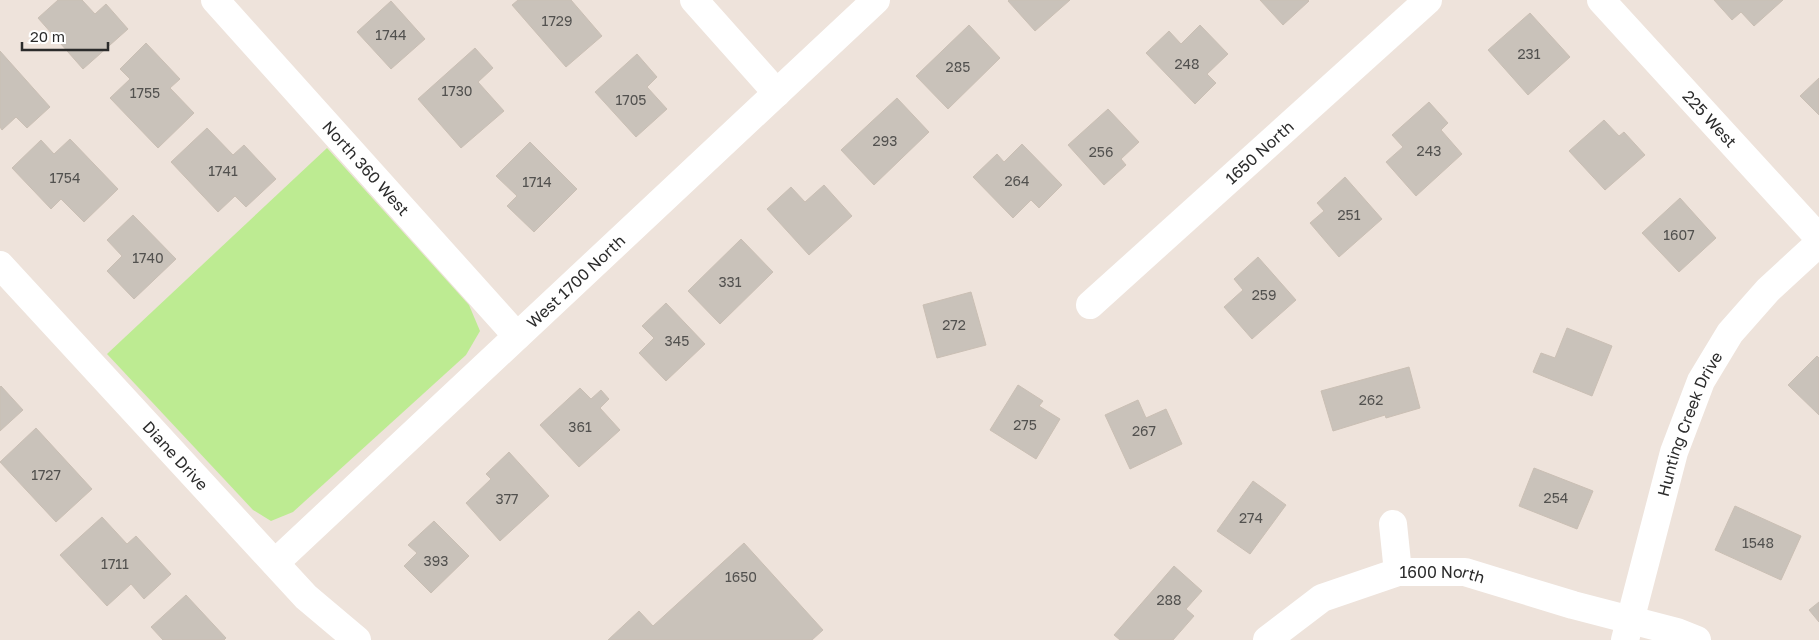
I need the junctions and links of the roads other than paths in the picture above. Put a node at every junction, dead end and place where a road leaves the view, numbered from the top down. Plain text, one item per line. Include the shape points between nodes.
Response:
1 (215, 0) edge
2 (694, 0) edge
3 (876, 0) edge
4 (1428, 0) edge
5 (1601, 0) edge
6 (777, 93) junction
7 (1819, 238) edge
8 (1819, 243) edge
9 (0, 265) edge
10 (1090, 305) dead end
11 (517, 336) junction
12 (1393, 524) dead end
13 (275, 563) junction
14 (1398, 572) junction
15 (1627, 630) edge
16 (357, 640) edge
17 (1267, 640) edge
18 (1697, 640) edge

1 - 11 street, North 360 West
2 - 6 street
3 - 6 street, West 1700 North
4 - 10 street, 1650 North
5 - 7 street, 225 West
6 - 11 street, West 1700 North
8 - 15 street, Hunting Creek Drive via 1768,290 1730,333 1700,381 1674,452
9 - 13 street, Diane Drive
11 - 13 street, West 1700 North
12 - 14 street
13 - 16 street, Diane Drive via 306,597
14 - 15 street, 1600 North via 1465,572 1574,605
14 - 17 street, 1600 North via 1322,598
15 - 18 street, 1600 North via 1677,632

